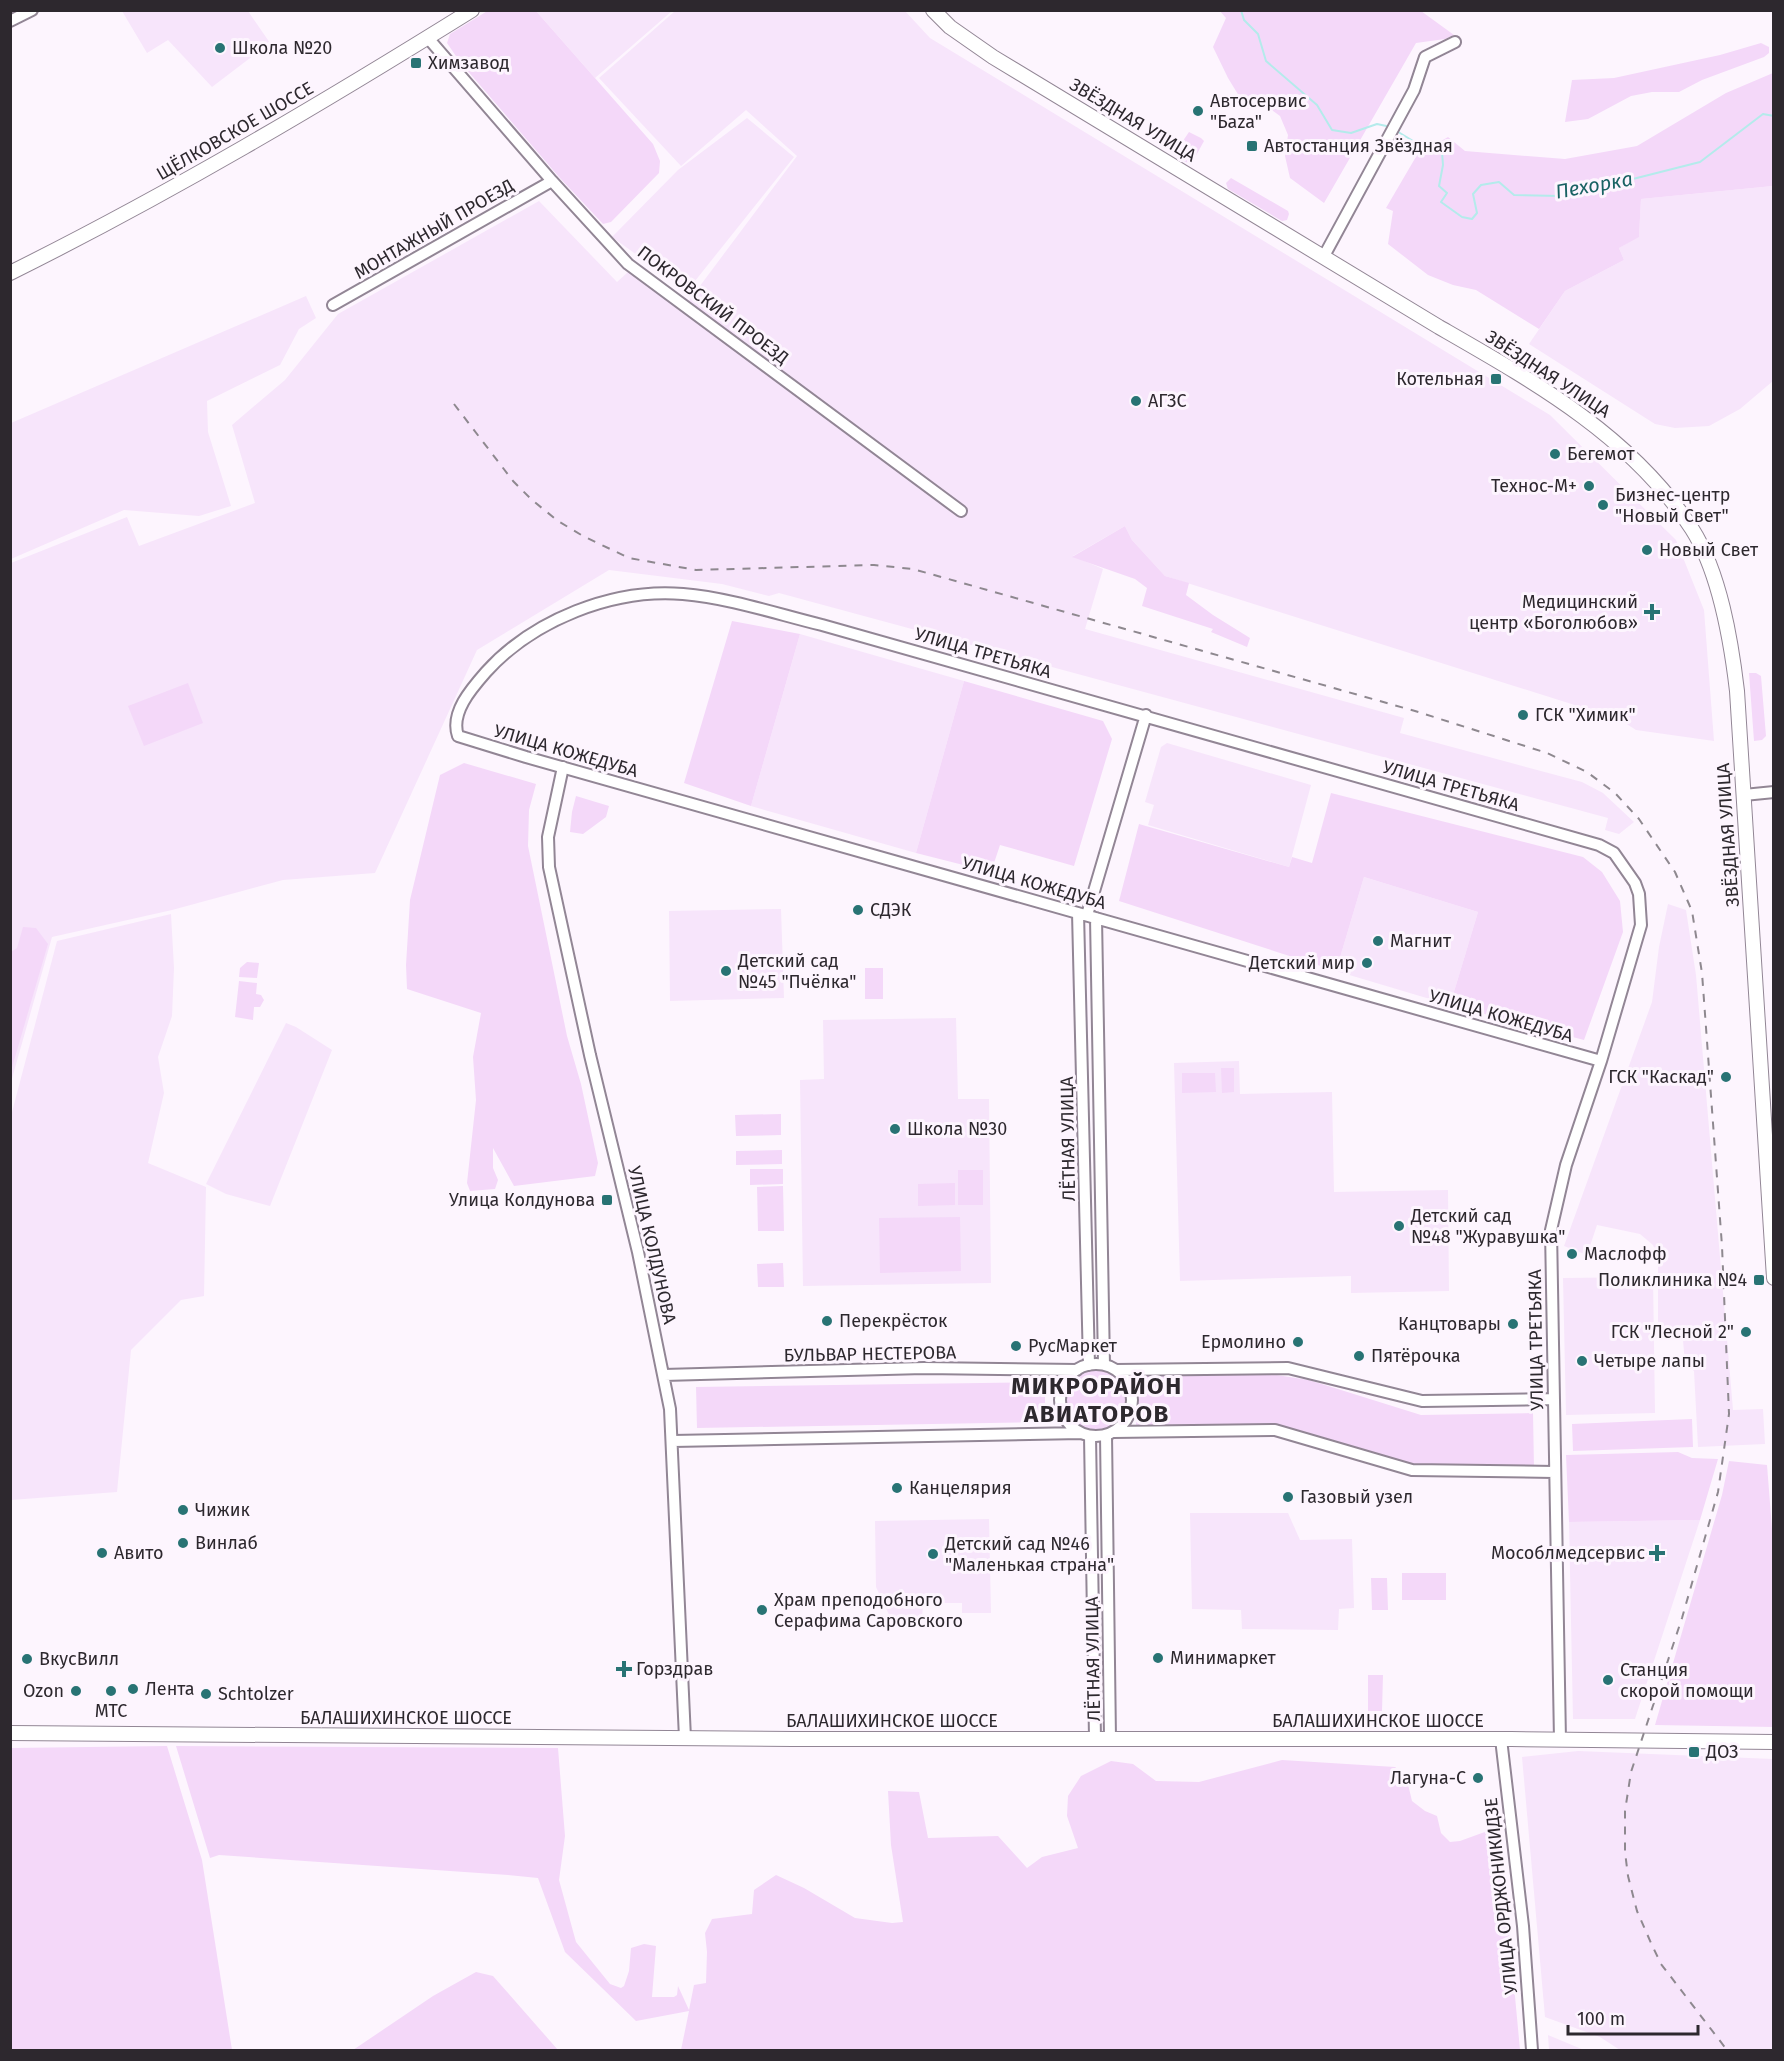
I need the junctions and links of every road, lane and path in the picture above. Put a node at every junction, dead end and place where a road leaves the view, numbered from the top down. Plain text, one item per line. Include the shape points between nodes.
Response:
1 (472, 10) edge
2 (933, 10) edge
3 (32, 11) edge
4 (12, 20) edge
5 (428, 38) junction
6 (1455, 42) dead end
7 (552, 181) junction
8 (1324, 256) junction
9 (10, 273) edge
10 (333, 305) dead end
11 (961, 511) dead end
12 (1146, 715) junction
13 (458, 736) joint
14 (564, 767) junction
15 (1773, 792) edge
16 (1744, 795) junction
17 (1087, 915) junction
18 (1601, 1061) junction
19 (1773, 1278) edge
20 (1089, 1365) junction
21 (1104, 1365) junction
22 (1077, 1370) junction
23 (1116, 1370) junction
24 (664, 1376) junction
25 (1554, 1399) junction
26 (1086, 1434) junction
27 (1109, 1434) junction
28 (673, 1441) junction
29 (1554, 1472) junction
30 (10, 1733) edge
31 (685, 1738) junction
32 (1095, 1738) junction
33 (1110, 1738) junction
34 (1501, 1739) junction
35 (1560, 1740) junction
36 (1773, 1742) edge
37 (1532, 2050) edge

1 - 5 main road, ЩЁЛКОВСКОЕ ШОССЕ
2 - 8 main road, ЗВЁЗДНАЯ УЛИЦА via 993,57
3 - 4 street
5 - 7 street, ПОКРОВСКИЙ ПРОЕЗД
5 - 9 main road, ЩЁЛКОВСКОЕ ШОССЕ via 163,194
6 - 8 street via 1425,57 1414,90
7 - 10 street, МОНТАЖНЫЙ ПРОЕЗД
7 - 11 street, ПОКРОВСКИЙ ПРОЕЗД via 628,264
8 - 16 main road, ЗВЁЗДНАЯ УЛИЦА via 1570,406 1645,470 1673,504 1696,536 1721,603 1735,672
12 - 13 street, УЛИЦА ТРЕТЬЯКА via 822,625 714,598 660,593 613,599 573,613 528,637 494,663 468,696 457,713
12 - 17 street, ЛЁТНАЯ УЛИЦА
12 - 18 street, УЛИЦА ТРЕТЬЯКА via 1599,845 1614,853 1640,894 1641,925
13 - 14 street, УЛИЦА КОЖЕДУБА
14 - 17 street, УЛИЦА КОЖЕДУБА
14 - 24 street, УЛИЦА КОЛДУНОВА via 548,837 549,867
15 - 16 street
16 - 19 main road, ЗВЁЗДНАЯ УЛИЦА
17 - 18 street, УЛИЦА КОЖЕДУБА
17 - 20 street, ЛЁТНАЯ УЛИЦА
17 - 21 street, ЛЁТНАЯ УЛИЦА
18 - 25 street, УЛИЦА ТРЕТЬЯКА via 1566,1165 1551,1230
20 - 21 street
20 - 22 street
21 - 23 street
22 - 24 street, БУЛЬВАР НЕСТЕРОВА via 924,1368
22 - 26 street via 1063,1386 1061,1408 1072,1427
23 - 25 street via 1288,1368 1422,1401
23 - 27 street via 1130,1386 1132,1407 1122,1426
24 - 28 street, УЛИЦА КОЛДУНОВА
25 - 29 street, УЛИЦА ТРЕТЬЯКА
26 - 27 street
26 - 28 street
26 - 32 street, ЛЁТНАЯ УЛИЦА
27 - 29 street via 1275,1430 1412,1470
27 - 33 street, ЛЁТНАЯ УЛИЦА
28 - 31 street, УЛИЦА КОЛДУНОВА
29 - 35 street, УЛИЦА ТРЕТЬЯКА
30 - 31 main road, БАЛАШИХИНСКОЕ ШОССЕ
31 - 32 main road, БАЛАШИХИНСКОЕ ШОССЕ
32 - 33 main road, БАЛАШИХИНСКОЕ ШОССЕ
33 - 34 main road, БАЛАШИХИНСКОЕ ШОССЕ
34 - 35 main road, БАЛАШИХИНСКОЕ ШОССЕ
34 - 37 street, УЛИЦА ОРДЖОНИКИДЗЕ via 1523,1926
35 - 36 main road, БАЛАШИХИНСКОЕ ШОССЕ

